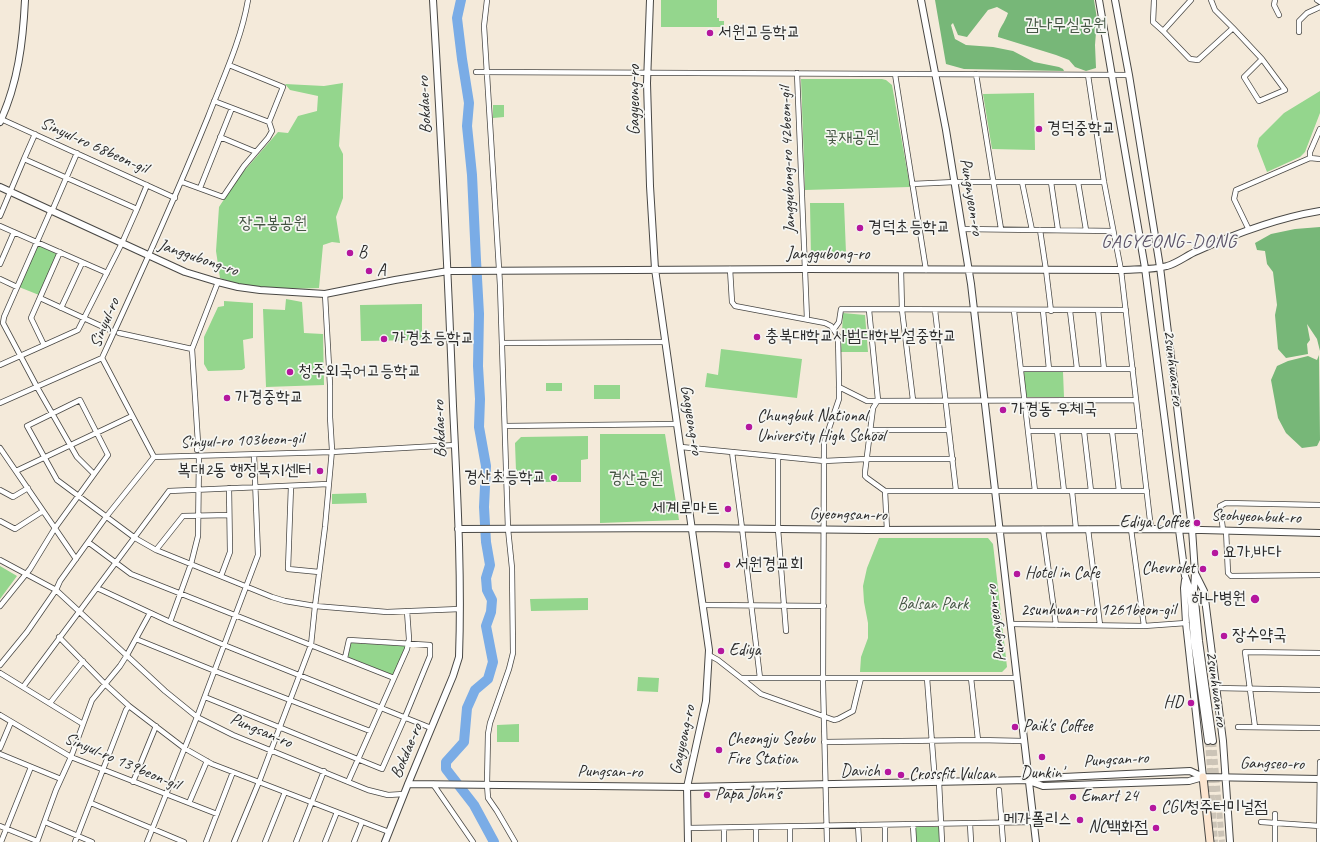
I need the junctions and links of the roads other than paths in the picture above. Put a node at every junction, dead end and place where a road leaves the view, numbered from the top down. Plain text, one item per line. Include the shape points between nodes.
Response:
1 (25, 0) edge
2 (248, 0) edge
3 (433, 0) edge
4 (487, 0) edge
5 (650, 0) edge
6 (921, 0) edge
7 (1099, 0) edge
8 (1115, 0) edge
9 (1154, 0) edge
10 (1191, 0) edge
11 (1211, 0) edge
12 (1275, 0) edge
13 (1317, 0) edge
14 (1320, 2) edge
15 (1320, 7) edge
16 (1279, 15) dead end
17 (1233, 28) junction
18 (1163, 31) junction
19 (1299, 32) dead end
20 (1262, 59) junction
21 (229, 65) junction
22 (476, 72) dead end
23 (487, 72) junction
24 (648, 73) junction
25 (797, 74) junction
26 (895, 74) junction
27 (936, 74) junction
28 (976, 74) junction
29 (1088, 75) junction
30 (1112, 75) junction
31 (1129, 75) junction
32 (214, 101) junction
33 (232, 108) junction
34 (1, 121) edge
35 (269, 122) junction
36 (1320, 129) edge
37 (35, 134) junction
38 (220, 137) junction
39 (256, 152) junction
40 (77, 153) junction
41 (1310, 158) junction
42 (24, 159) junction
43 (1320, 159) edge
44 (67, 178) junction
45 (182, 182) junction
46 (955, 182) junction
47 (993, 182) junction
48 (1022, 182) junction
49 (1051, 182) junction
50 (1078, 182) junction
51 (1104, 182) junction
52 (912, 184) junction
53 (147, 185) junction
54 (0, 187) edge
55 (200, 188) junction
56 (11, 192) junction
57 (175, 198) junction
58 (137, 209) junction
59 (51, 210) junction
60 (1320, 211) edge
61 (0, 216) edge
62 (0, 226) edge
63 (963, 229) junction
64 (1001, 229) junction
65 (1032, 230) junction
66 (1040, 230) junction
67 (1058, 230) junction
68 (1086, 230) junction
69 (1249, 230) junction
70 (1113, 231) junction
71 (14, 232) junction
72 (37, 242) junction
73 (122, 243) junction
74 (60, 252) junction
75 (148, 256) junction
76 (82, 262) junction
77 (0, 264) edge
78 (1160, 267) junction
79 (1145, 268) junction
80 (655, 269) junction
81 (730, 269) junction
82 (805, 269) junction
83 (498, 270) junction
84 (901, 270) junction
85 (926, 270) junction
86 (969, 270) junction
87 (1046, 270) junction
88 (1121, 270) junction
89 (448, 271) junction
90 (107, 273) junction
91 (0, 279) edge
92 (218, 282) junction
93 (17, 287) junction
94 (325, 294) junction
95 (40, 298) junction
96 (61, 308) junction
97 (869, 310) junction
98 (902, 310) junction
99 (935, 310) junction
100 (974, 310) junction
101 (1070, 310) junction
102 (1098, 310) junction
103 (1126, 310) junction
104 (1014, 311) junction
105 (1043, 311) junction
106 (1051, 311) junction
107 (84, 318) junction
108 (807, 320) junction
109 (834, 329) junction
110 (116, 332) junction
111 (665, 342) junction
112 (502, 343) junction
113 (44, 345) junction
114 (192, 349) junction
115 (21, 356) junction
116 (102, 358) junction
117 (0, 365) edge
118 (1021, 369) junction
119 (1050, 369) junction
120 (1077, 369) junction
121 (1104, 369) junction
122 (1132, 369) junction
123 (37, 386) junction
124 (839, 388) junction
125 (878, 400) junction
126 (913, 400) junction
127 (946, 400) junction
128 (985, 400) junction
129 (1024, 400) junction
130 (1136, 400) junction
131 (0, 403) edge
132 (53, 413) junction
133 (132, 416) junction
134 (677, 424) junction
135 (505, 426) junction
136 (870, 430) junction
137 (949, 430) junction
138 (1028, 431) junction
139 (1057, 431) junction
140 (1084, 431) junction
141 (1112, 431) junction
142 (1140, 431) junction
143 (96, 433) junction
144 (70, 445) junction
145 (455, 445) junction
146 (681, 447) junction
147 (0, 448) edge
148 (197, 450) dead end
149 (332, 452) junction
150 (732, 452) junction
151 (254, 454) junction
152 (200, 456) junction
153 (45, 457) junction
154 (154, 457) junction
155 (778, 457) junction
156 (953, 458) junction
157 (866, 459) junction
158 (824, 461) junction
159 (16, 471) junction
160 (94, 474) junction
161 (328, 484) junction
162 (291, 486) junction
163 (255, 487) junction
164 (28, 488) junction
165 (229, 488) junction
166 (0, 490) edge
167 (200, 490) junction
168 (885, 491) junction
169 (956, 491) junction
170 (996, 491) junction
171 (1035, 491) junction
172 (1064, 491) junction
173 (1072, 491) junction
174 (1091, 491) junction
175 (1119, 491) junction
176 (1147, 491) junction
177 (78, 496) junction
178 (1320, 505) edge
179 (43, 511) junction
180 (229, 515) junction
181 (200, 516) junction
182 (106, 517) junction
183 (0, 521) edge
184 (54, 528) junction
185 (693, 528) junction
186 (742, 528) junction
187 (778, 528) junction
188 (458, 529) junction
189 (506, 529) junction
190 (824, 529) junction
191 (1076, 529) junction
192 (1088, 529) junction
193 (1131, 529) junction
194 (1151, 529) junction
195 (1179, 529) junction
196 (1192, 529) junction
197 (887, 530) junction
198 (1000, 530) junction
199 (1043, 530) junction
200 (1224, 530) junction
201 (1320, 533) edge
202 (135, 538) junction
203 (88, 542) junction
204 (156, 550) junction
205 (76, 559) junction
206 (0, 560) edge
207 (116, 563) junction
208 (191, 564) junction
209 (319, 572) junction
210 (1195, 573) junction
211 (27, 574) junction
212 (1320, 575) edge
213 (221, 576) junction
214 (1185, 576) junction
215 (247, 587) junction
216 (97, 588) junction
217 (56, 590) junction
218 (179, 594) junction
219 (702, 605) junction
220 (751, 605) junction
221 (0, 606) edge
222 (315, 606) junction
223 (784, 606) junction
224 (824, 606) junction
225 (460, 609) junction
226 (79, 610) junction
227 (407, 611) junction
228 (150, 613) junction
229 (235, 616) junction
230 (170, 622) junction
231 (1186, 623) junction
232 (1011, 624) junction
233 (1056, 625) junction
234 (1100, 625) junction
235 (1144, 626) junction
236 (786, 631) dead end
237 (59, 637) junction
238 (136, 639) junction
239 (408, 643) junction
240 (224, 645) junction
241 (311, 646) junction
242 (1320, 653) edge
243 (127, 655) junction
244 (709, 655) junction
245 (345, 658) junction
246 (83, 661) junction
247 (0, 665) edge
248 (215, 671) junction
249 (0, 673) edge
250 (301, 675) junction
251 (394, 678) junction
252 (741, 678) junction
253 (760, 678) junction
254 (824, 678) junction
255 (861, 678) junction
256 (927, 678) junction
257 (971, 678) junction
258 (1017, 678) junction
259 (105, 684) junction
260 (23, 687) junction
261 (1216, 688) junction
262 (1249, 688) junction
263 (1320, 690) edge
264 (205, 697) junction
265 (291, 700) junction
266 (50, 704) junction
267 (130, 706) junction
268 (381, 707) junction
269 (0, 715) edge
270 (824, 716) junction
271 (197, 717) junction
272 (406, 717) junction
273 (11, 722) junction
274 (83, 724) junction
275 (156, 726) junction
276 (1238, 727) dead end
277 (1255, 727) junction
278 (280, 728) junction
279 (431, 728) junction
280 (1320, 728) edge
281 (370, 731) junction
282 (978, 740) junction
283 (932, 741) junction
284 (1024, 741) junction
285 (824, 742) junction
286 (0, 748) edge
287 (184, 748) junction
288 (270, 751) junction
289 (0, 754) edge
290 (71, 757) junction
291 (358, 760) junction
292 (207, 761) junction
293 (1320, 762) edge
294 (31, 766) junction
295 (104, 770) junction
296 (324, 771) junction
297 (233, 772) junction
298 (1203, 777) junction
299 (1225, 778) junction
300 (1320, 778) edge
301 (61, 779) junction
302 (1029, 780) junction
303 (133, 782) junction
304 (259, 782) junction
305 (348, 782) junction
306 (937, 782) junction
307 (408, 784) junction
308 (436, 784) junction
309 (487, 784) junction
310 (826, 784) junction
311 (687, 787) junction
312 (999, 790) dead end
313 (285, 792) junction
314 (166, 794) junction
315 (404, 794) junction
316 (312, 802) junction
317 (91, 803) junction
318 (189, 804) junction
319 (337, 812) junction
320 (217, 814) junction
321 (1275, 814) dead end
322 (45, 822) junction
323 (362, 822) junction
324 (1002, 822) junction
325 (1034, 822) junction
326 (1261, 822) dead end
327 (1275, 823) junction
328 (942, 824) junction
329 (970, 824) junction
330 (858, 825) junction
331 (885, 825) junction
332 (913, 825) junction
333 (0, 826) edge
334 (827, 826) junction
335 (1320, 826) edge
336 (756, 827) junction
337 (790, 827) junction
338 (6, 828) junction
339 (688, 828) junction
340 (724, 828) junction
341 (152, 829) junction
342 (389, 832) junction
343 (78, 836) junction
344 (37, 841) edge
345 (1, 842) edge
346 (75, 842) edge
347 (92, 842) edge
348 (147, 842) edge
349 (184, 842) edge
350 (206, 842) edge
351 (234, 842) edge
352 (265, 842) edge
353 (296, 842) edge
354 (325, 842) edge
355 (354, 842) edge
356 (385, 842) edge
357 (473, 842) edge
358 (515, 842) edge
359 (688, 842) edge
360 (724, 842) edge
361 (756, 842) edge
362 (790, 842) edge
363 (827, 842) edge
364 (859, 842) edge
365 (885, 842) edge
366 (914, 842) edge
367 (942, 842) edge
368 (971, 842) edge
369 (1004, 842) edge
370 (1036, 842) edge
371 (1210, 842) edge
372 (1230, 842) edge
373 (1275, 842) edge
374 (1319, 842) edge

1 - 34 street via 20,54
2 - 21 street, Sinyul-ro via 241,34
3 - 89 street, Bokdae-ro
4 - 23 street via 484,26
5 - 24 street, Gagyeong-ro
6 - 27 street, Pungnyeon-ro
7 - 30 street, 2sunhwan-ro
8 - 31 street, 2sunhwan-ro
9 - 18 street via 1152,22
10 - 18 street
11 - 17 street via 1215,10
12 - 16 street via 1274,5
13 - 14 street
15 - 19 street via 1307,13 1299,21
17 - 18 street via 1198,60 1190,59
17 - 20 street
20 - 20 street via 1285,90 1259,101 1244,78
21 - 32 street, Sinyul-ro
21 - 35 street via 283,87
22 - 23 street
23 - 24 street
23 - 83 street
24 - 25 street
24 - 80 street, Gagyeong-ro via 650,186
25 - 26 street
25 - 82 street, Janggubong-ro 42beon-gil
26 - 27 street
26 - 52 street
27 - 28 street
27 - 46 street, Pungnyeon-ro
28 - 29 street
28 - 47 street
29 - 30 street
29 - 51 street
30 - 31 street
30 - 79 street, 2sunhwan-ro
31 - 78 street, 2sunhwan-ro
32 - 33 street
32 - 45 street, Sinyul-ro
33 - 35 street
33 - 38 street
34 - 37 street, Sinyul-ro 68beon-gil
35 - 39 street via 272,131
36 - 41 street
37 - 40 street, Sinyul-ro 68beon-gil
37 - 42 street
38 - 39 street
38 - 55 street
39 - 55 street via 223,197
40 - 44 street
40 - 53 street, Sinyul-ro 68beon-gil
41 - 43 street
41 - 69 street via 1236,190 1234,199
42 - 44 street
42 - 56 street
44 - 58 street
44 - 59 street
45 - 55 street
45 - 57 street, Sinyul-ro
46 - 47 street
46 - 52 street
46 - 63 street, Pungnyeon-ro
47 - 48 street
47 - 64 street
48 - 49 street
48 - 65 street
49 - 50 street
49 - 67 street
50 - 51 street
50 - 68 street
51 - 70 street
52 - 85 street
53 - 57 street, Sinyul-ro 68beon-gil
53 - 58 street
54 - 56 street, Janggubong-ro
56 - 59 street, Janggubong-ro
56 - 61 street
57 - 75 street, Sinyul-ro
58 - 73 street
59 - 72 street
59 - 73 street, Janggubong-ro
60 - 69 street, Janggubong-ro via 1299,214
62 - 71 street
63 - 64 street
63 - 86 street, Pungnyeon-ro
64 - 65 street
65 - 66 street
66 - 67 street
66 - 87 street
67 - 68 street
68 - 70 street
69 - 78 street, Janggubong-ro
70 - 88 street
71 - 72 street
71 - 77 street
72 - 74 street
72 - 93 street
73 - 75 street, Janggubong-ro
73 - 90 street
74 - 76 street
74 - 95 street
75 - 92 street, Janggubong-ro via 185,272
75 - 110 street, Sinyul-ro
76 - 90 street
76 - 96 street
78 - 79 street, Janggubong-ro
78 - 196 street, 2sunhwan-ro
79 - 88 street, Janggubong-ro
79 - 195 street, 2sunhwan-ro
80 - 81 street, Janggubong-ro
80 - 83 street, Janggubong-ro
80 - 111 street, Gagyeong-ro
81 - 82 street, Janggubong-ro
81 - 108 street via 732,302 735,306
82 - 84 street, Janggubong-ro
82 - 108 street, Janggubong-ro 42beon-gil
83 - 89 street, Janggubong-ro
83 - 112 street
84 - 85 street, Janggubong-ro
84 - 98 street
85 - 86 street, Janggubong-ro
86 - 87 street, Janggubong-ro
86 - 100 street, Pungnyeon-ro
87 - 88 street, Janggubong-ro
87 - 106 street
88 - 103 street
89 - 94 street, Janggubong-ro
89 - 145 street, Bokdae-ro
90 - 107 street
91 - 93 street
92 - 94 street, Janggubong-ro via 260,290
92 - 114 street
93 - 115 street via 3,323
94 - 149 street
95 - 96 street
95 - 113 street via 31,318
96 - 107 street
97 - 98 street
97 - 109 street via 841,310 839,322
97 - 125 street
98 - 99 street
98 - 126 street
99 - 100 street
99 - 127 street
100 - 104 street
100 - 128 street, Pungnyeon-ro
101 - 102 street
101 - 106 street
101 - 120 street
102 - 103 street
102 - 121 street
103 - 122 street
104 - 105 street
104 - 118 street
105 - 106 street
105 - 119 street
107 - 110 street
107 - 113 street via 78,330
108 - 109 street via 825,323
109 - 124 street via 838,336
110 - 114 street
110 - 116 street, Sinyul-ro
111 - 112 street
111 - 134 street, Gagyeong-ro
112 - 135 street
113 - 115 street
114 - 148 street
115 - 117 street
115 - 123 street
116 - 123 street
116 - 133 street, Sinyul-ro
118 - 119 street
118 - 129 street
119 - 120 street
120 - 121 street
121 - 122 street
122 - 130 street
123 - 131 street
123 - 132 street
124 - 125 street via 868,401
124 - 158 street via 839,400 824,443
125 - 126 street
125 - 136 street via 873,408
126 - 127 street
127 - 128 street
127 - 137 street
128 - 129 street
128 - 170 street, Pungnyeon-ro
129 - 130 street
129 - 138 street
130 - 142 street
132 - 143 street via 80,400
132 - 144 street
132 - 153 street via 27,426
133 - 143 street
133 - 154 street, Sinyul-ro
134 - 135 street
134 - 146 street, Gagyeong-ro
135 - 189 street
136 - 137 street
136 - 157 street
137 - 156 street
138 - 139 street
138 - 171 street
139 - 140 street
139 - 172 street
140 - 141 street
140 - 174 street
141 - 142 street
141 - 175 street
142 - 176 street
143 - 144 street
143 - 160 street via 108,455
144 - 153 street
144 - 160 street via 77,457
145 - 149 street, Sinyul-ro 103beon-gil
145 - 188 street, Bokdae-ro
146 - 150 street
146 - 185 street, Gagyeong-ro
147 - 159 street
149 - 151 street, Sinyul-ro 103beon-gil
149 - 161 street
150 - 155 street
150 - 186 street
151 - 152 street, Sinyul-ro 103beon-gil
151 - 163 street
152 - 154 street, Sinyul-ro 103beon-gil
152 - 167 street
153 - 159 street
153 - 177 street via 57,480
154 - 182 street
155 - 158 street
155 - 187 street
156 - 157 street
156 - 169 street
157 - 158 street
157 - 168 street via 865,476
158 - 190 street
159 - 164 street
160 - 177 street
161 - 162 street
161 - 209 street
162 - 163 street
162 - 209 street via 288,568
163 - 165 street
163 - 215 street via 258,555
164 - 166 street via 13,497
164 - 179 street
165 - 167 street
165 - 180 street
167 - 181 street
167 - 202 street via 169,491
168 - 169 street
168 - 197 street
169 - 170 street
170 - 171 street
170 - 198 street, Pungnyeon-ro
171 - 172 street
172 - 173 street
173 - 174 street
173 - 191 street
174 - 175 street
175 - 176 street
176 - 194 street
177 - 182 street
177 - 184 street
178 - 200 street via 1226,503 1220,506
179 - 183 street via 15,529
179 - 184 street
180 - 181 street
180 - 213 street via 230,552
181 - 204 street via 183,516
181 - 208 street
182 - 202 street
182 - 203 street
184 - 205 street
184 - 211 street
185 - 186 street, Gyeongsan-ro
185 - 189 street, Gyeongsan-ro
185 - 219 street, Gagyeong-ro
186 - 187 street, Gyeongsan-ro
186 - 220 street
187 - 190 street, Gyeongsan-ro
187 - 223 street
188 - 189 street, Gyeongsan-ro
188 - 225 street, Bokdae-ro
189 - 309 street via 512,568 513,653 490,723
190 - 197 street, Gyeongsan-ro
190 - 224 street
191 - 192 street, Gyeongsan-ro
191 - 199 street, Gyeongsan-ro
192 - 193 street, Gyeongsan-ro
192 - 234 street
193 - 194 street, Gyeongsan-ro
193 - 235 street
194 - 195 street, Gyeongsan-ro
195 - 196 street, Gyeongsan-ro
195 - 214 street, 2sunhwan-ro
196 - 200 street, Seohyeonbuk-ro
196 - 210 street, 2sunhwan-ro
197 - 198 street, Gyeongsan-ro
198 - 199 street, Gyeongsan-ro
198 - 232 street, Pungnyeon-ro
199 - 233 street
200 - 201 street, Seohyeonbuk-ro
200 - 212 street via 1228,573 1232,576
202 - 204 street
202 - 207 street
203 - 205 street
203 - 207 street
204 - 208 street
205 - 217 street
206 - 211 street, Pungsan-ro
207 - 216 street
207 - 218 street via 131,574
208 - 213 street
208 - 218 street
209 - 222 street
210 - 214 street, 2sunhwan-ro via 1199,641 1210,709 1210,741 1194,641 1190,590
210 - 261 street via 1204,591
211 - 217 street, Pungsan-ro
211 - 221 street
213 - 215 street
214 - 231 street
215 - 222 street via 285,601
215 - 229 street
216 - 226 street
216 - 228 street
217 - 226 street, Pungsan-ro
217 - 247 street
218 - 229 street
218 - 230 street
219 - 220 street
219 - 244 street, Gagyeong-ro
220 - 223 street
220 - 253 street
222 - 227 street via 387,612
222 - 241 street
223 - 224 street
223 - 236 street
224 - 254 street
225 - 227 street
225 - 279 street, Bokdae-ro via 459,658
226 - 237 street
226 - 243 street, Pungsan-ro
227 - 239 street
228 - 230 street
228 - 238 street
229 - 240 street
229 - 241 street
230 - 240 street
231 - 235 street, 2sunhwan-ro 1261beon-gil
231 - 298 street
232 - 233 street, 2sunhwan-ro 1261beon-gil
232 - 258 street, Pungnyeon-ro
233 - 234 street, 2sunhwan-ro 1261beon-gil
234 - 235 street, 2sunhwan-ro 1261beon-gil
237 - 246 street
237 - 260 street
238 - 243 street
238 - 248 street
239 - 245 street via 349,640
239 - 251 street
239 - 272 street via 430,645 430,656
240 - 248 street
240 - 250 street
241 - 245 street
241 - 250 street
242 - 262 street via 1245,652
243 - 259 street
243 - 271 street, Pungsan-ro
244 - 252 street
244 - 311 street, Gagyeong-ro via 706,701
245 - 251 street
246 - 259 street
246 - 266 street
248 - 264 street
248 - 265 street
249 - 260 street
250 - 265 street
250 - 268 street
251 - 268 street
252 - 253 street
252 - 270 street via 761,694
253 - 254 street
254 - 255 street
254 - 270 street
255 - 256 street
255 - 270 street via 853,711 834,720
256 - 257 street
256 - 283 street
257 - 258 street
257 - 282 street
258 - 284 street, Pungnyeon-ro
259 - 267 street
259 - 274 street via 92,700
260 - 266 street
261 - 262 street
261 - 299 street
262 - 263 street
262 - 277 street
264 - 271 street
264 - 278 street
265 - 278 street
265 - 281 street
266 - 274 street
267 - 275 street
267 - 295 street via 126,710
268 - 272 street
268 - 281 street
269 - 273 street, Sinyul-ro 139beon-gil
270 - 285 street
271 - 287 street
271 - 288 street, Pungsan-ro
272 - 279 street
272 - 291 street via 382,769
273 - 286 street
273 - 290 street, Sinyul-ro 139beon-gil
274 - 290 street
275 - 287 street
275 - 303 street
276 - 277 street
277 - 280 street
278 - 288 street
278 - 291 street
279 - 307 street, Bokdae-ro
281 - 291 street
282 - 283 street
282 - 284 street
283 - 285 street
283 - 306 street
284 - 302 street, Pungnyeon-ro
285 - 310 street
287 - 292 street
287 - 314 street
288 - 296 street, Pungsan-ro
288 - 304 street
289 - 294 street
290 - 295 street, Sinyul-ro 139beon-gil
290 - 301 street
291 - 305 street
292 - 297 street
292 - 318 street
293 - 300 street
294 - 301 street
294 - 338 street
295 - 303 street, Sinyul-ro 139beon-gil
295 - 317 street
296 - 305 street, Pungsan-ro
296 - 316 street
297 - 304 street
297 - 320 street
298 - 299 street, Pungsan-ro
298 - 302 street, Pungsan-ro via 1190,771
298 - 302 street, Pungsan-ro via 1189,781 1043,786
298 - 371 main road
299 - 300 street, Gangseo-ro
299 - 372 street
300 - 335 street, Gangseo-ro
301 - 322 street
302 - 306 street, Pungsan-ro
302 - 325 street, Pungnyeon-ro
303 - 314 street, Sinyul-ro 139beon-gil
304 - 313 street
304 - 351 street
305 - 315 street, Pungsan-ro via 388,795
306 - 310 street, Pungsan-ro
306 - 328 street
307 - 308 street, Pungsan-ro
307 - 315 street, Bokdae-ro
308 - 309 street, Pungsan-ro
308 - 357 street
309 - 311 street, Pungsan-ro
309 - 358 street via 488,798
310 - 311 street, Pungsan-ro
310 - 334 street
311 - 339 street, Gagyeong-ro
312 - 324 street
313 - 316 street
313 - 352 street
314 - 318 street, Sinyul-ro 139beon-gil
314 - 341 street
315 - 342 street, Bokdae-ro
316 - 319 street
316 - 353 street
317 - 341 street
317 - 343 street
318 - 320 street, Sinyul-ro 139beon-gil
319 - 323 street
319 - 354 street
320 - 350 street
321 - 327 street
322 - 343 street
322 - 344 street
323 - 342 street
323 - 355 street
324 - 325 street
324 - 329 street
324 - 369 street
325 - 370 street, Pungnyeon-ro
326 - 327 street
327 - 335 street
327 - 373 street
328 - 329 street
328 - 332 street
328 - 367 street
329 - 368 street
330 - 331 street
330 - 334 street
330 - 364 street
331 - 332 street
331 - 365 street
332 - 366 street
333 - 338 street
334 - 337 street
334 - 363 street
335 - 374 street, Gangseo-ro
336 - 337 street
336 - 340 street
336 - 361 street
337 - 362 street
338 - 344 street
338 - 345 street
339 - 340 street
339 - 359 street, Gagyeong-ro
340 - 360 street
341 - 348 street
341 - 349 street
342 - 356 street, Bokdae-ro
343 - 346 street
343 - 347 street

